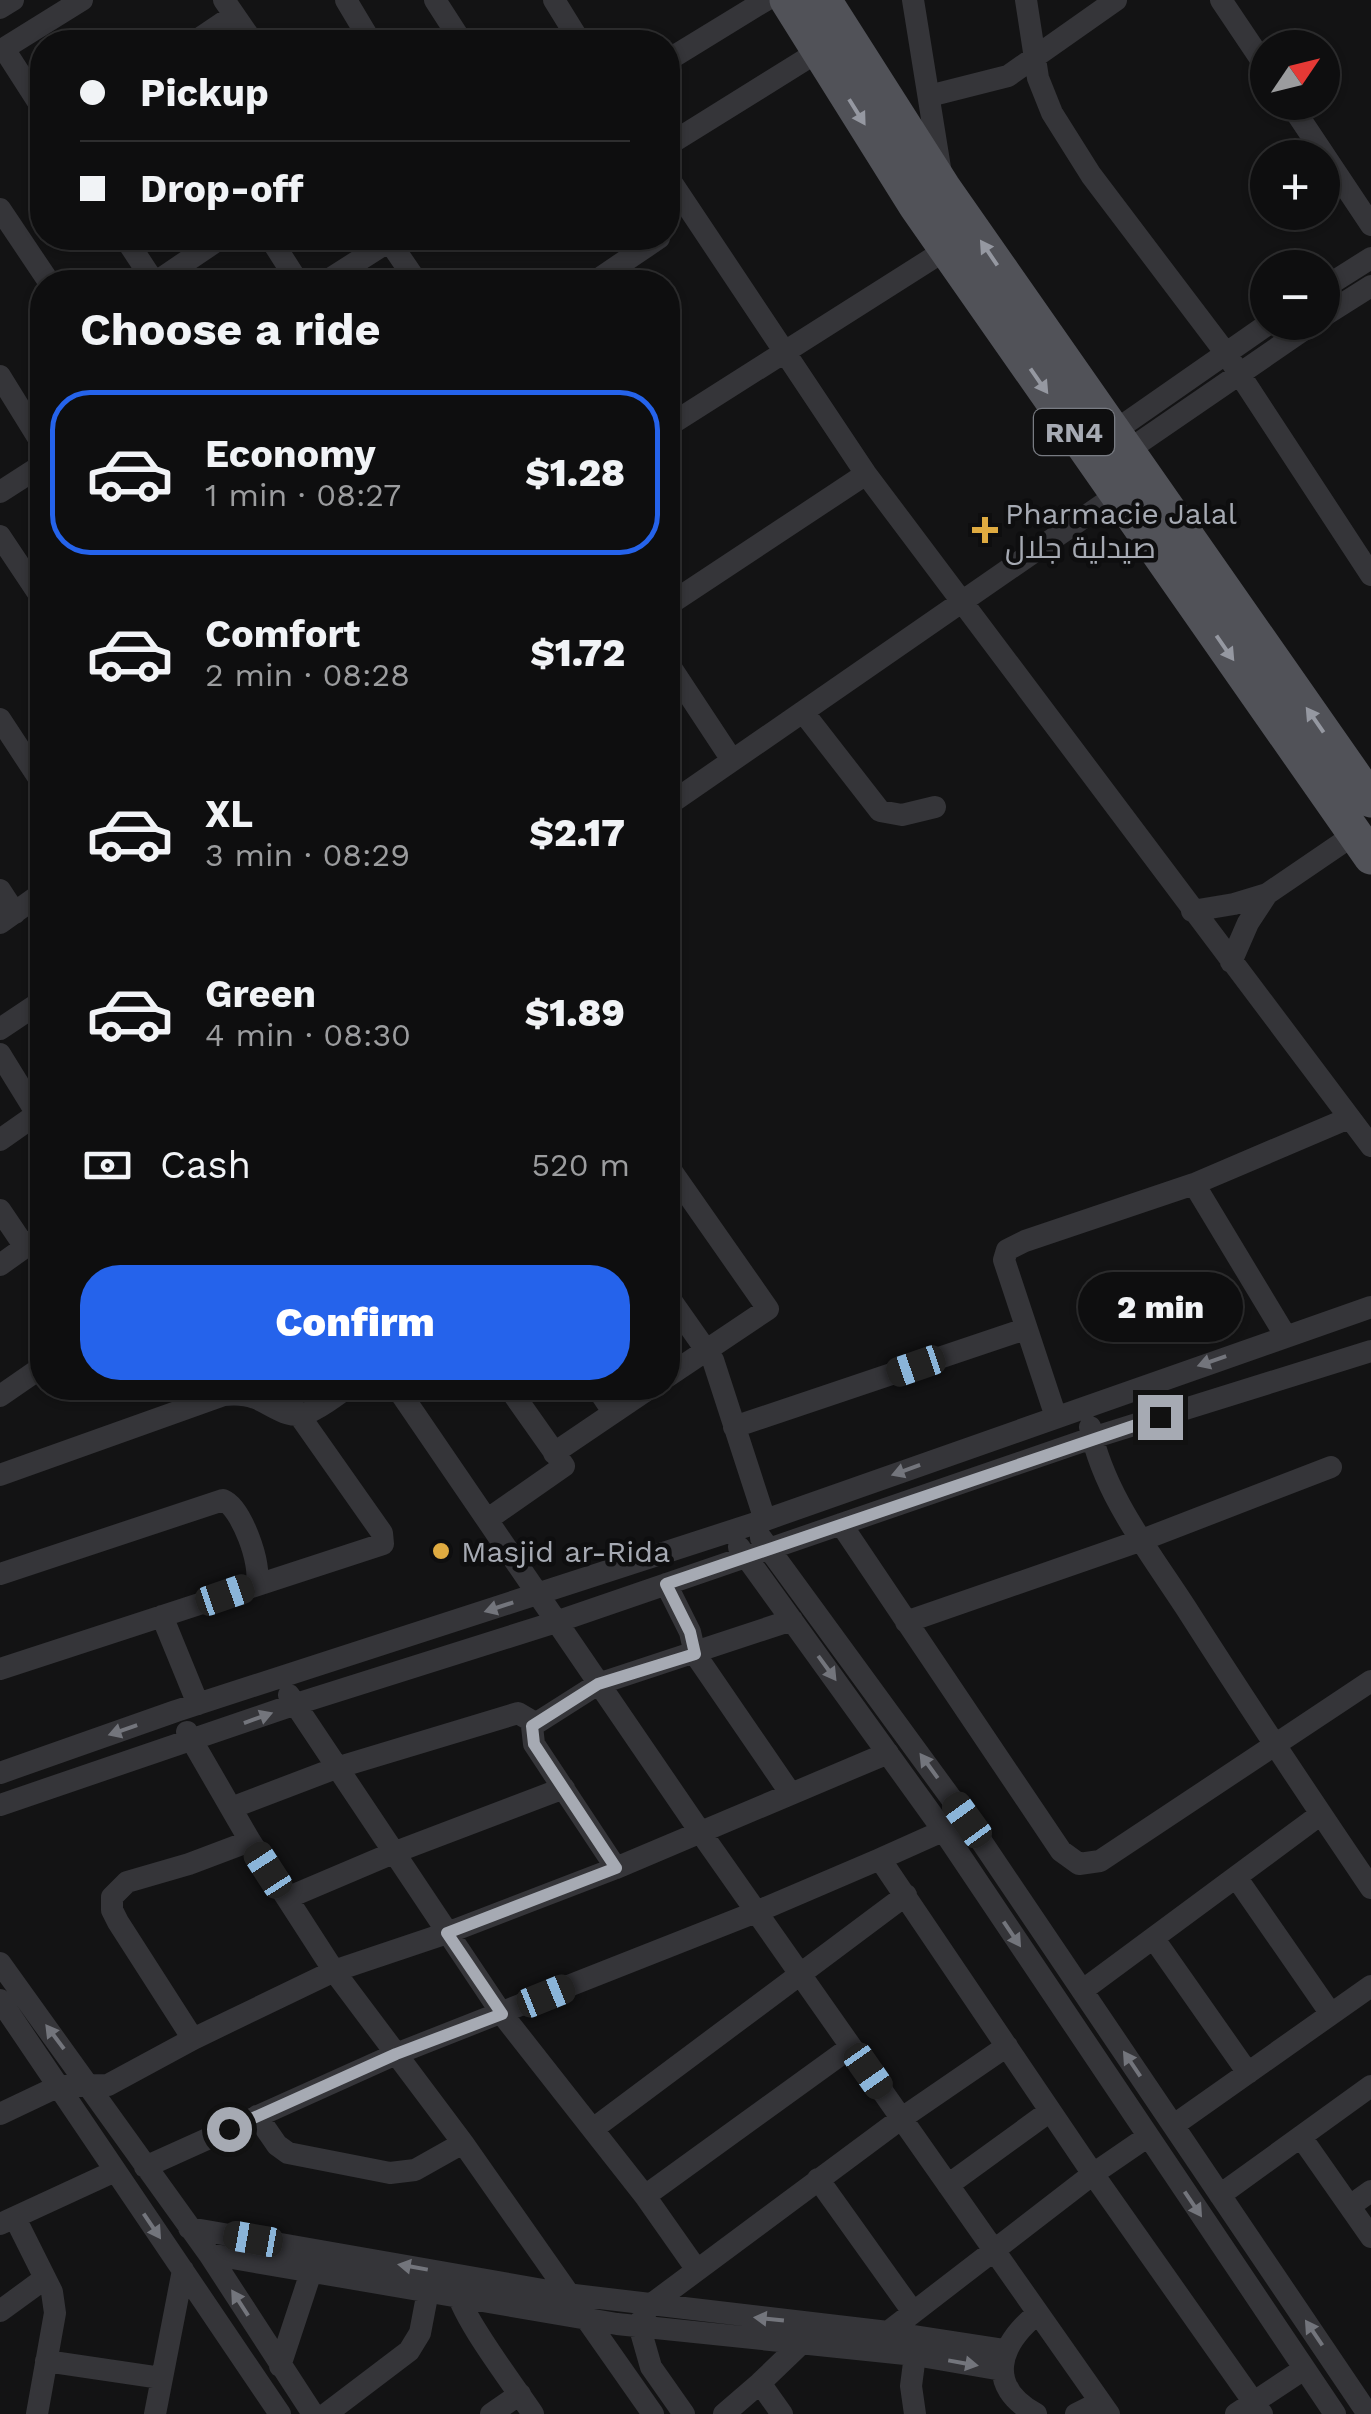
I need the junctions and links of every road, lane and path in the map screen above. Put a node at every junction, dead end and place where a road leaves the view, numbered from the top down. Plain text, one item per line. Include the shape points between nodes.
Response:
1 (12, 0) edge
2 (82, 0) edge
3 (346, 0) edge
4 (435, 0) edge
5 (554, 0) edge
6 (766, 0) edge
7 (787, 0) edge
8 (824, 0) edge
9 (913, 0) edge
10 (1026, 0) edge
11 (1116, 0) edge
12 (1220, 0) edge
13 (229, 7) edge
14 (0, 8) edge
15 (34, 30) edge
16 (206, 30) edge
17 (245, 30) edge
18 (364, 30) edge
19 (454, 30) edge
20 (573, 30) edge
21 (30, 32) edge
22 (1250, 44) edge
23 (2, 50) edge
24 (819, 51) junction
25 (680, 53) edge
26 (1033, 56) junction
27 (30, 91) edge
28 (929, 96) junction
29 (1301, 120) edge
30 (680, 137) edge
31 (943, 187) junction
32 (680, 196) edge
33 (0, 209) edge
34 (692, 214) junction
35 (680, 222) edge
36 (1371, 225) edge
37 (947, 249) junction
38 (204, 250) edge
39 (374, 250) edge
40 (641, 250) edge
41 (1371, 258) edge
42 (41, 270) edge
43 (173, 270) edge
44 (344, 270) edge
45 (611, 270) edge
46 (1340, 278) edge
47 (1371, 286) edge
48 (1340, 306) edge
49 (1253, 340) edge
50 (1277, 340) edge
51 (784, 354) junction
52 (1231, 362) junction
53 (1, 379) edge
54 (680, 419) edge
55 (30, 425) edge
56 (1114, 462) junction
57 (30, 473) edge
58 (866, 474) junction
59 (0, 492) edge
60 (0, 536) edge
61 (30, 572) edge
62 (1371, 575) edge
63 (680, 597) edge
64 (960, 604) junction
65 (680, 680) edge
66 (802, 712) junction
67 (0, 719) edge
68 (732, 760) junction
69 (30, 765) edge
70 (680, 797) edge
71 (1371, 800) edge
72 (934, 807) dead end
73 (1363, 846) edge
74 (0, 890) edge
75 (1267, 894) junction
76 (30, 902) edge
77 (1192, 911) junction
78 (8, 918) edge
79 (1231, 962) junction
80 (30, 1009) edge
81 (0, 1029) edge
82 (0, 1054) edge
83 (30, 1098) edge
84 (1349, 1118) junction
85 (30, 1119) edge
86 (0, 1140) edge
87 (1371, 1146) edge
88 (680, 1183) edge
89 (1194, 1184) junction
90 (0, 1210) edge
91 (30, 1237) edge
92 (30, 1244) edge
93 (0, 1265) edge
94 (1361, 1310) edge
95 (680, 1313) edge
96 (1025, 1329) junction
97 (1286, 1335) junction
98 (706, 1350) junction
99 (1368, 1357) edge
100 (680, 1368) edge
101 (30, 1375) edge
102 (0, 1396) edge
103 (210, 1400) edge
104 (260, 1400) edge
105 (288, 1400) edge
106 (329, 1400) edge
107 (405, 1400) edge
108 (517, 1400) edge
109 (605, 1400) edge
110 (632, 1400) edge
111 (1087, 1406) junction
112 (614, 1412) junction
113 (299, 1415) junction
114 (1056, 1416) junction
115 (734, 1427) junction
116 (1092, 1438) junction
117 (554, 1452) junction
118 (1331, 1467) dead end
119 (0, 1474) edge
120 (488, 1519) junction
121 (758, 1522) junction
122 (840, 1524) junction
123 (728, 1532) junction
124 (1142, 1540) junction
125 (757, 1552) junction
126 (0, 1574) edge
127 (256, 1584) junction
128 (666, 1584) junction
129 (538, 1594) junction
130 (162, 1616) junction
131 (792, 1620) junction
132 (556, 1622) junction
133 (906, 1622) junction
134 (695, 1654) junction
135 (0, 1668) edge
136 (281, 1678) junction
137 (1371, 1682) edge
138 (598, 1684) junction
139 (294, 1705) junction
140 (187, 1708) junction
141 (535, 1723) junction
142 (192, 1742) junction
143 (1274, 1744) junction
144 (888, 1752) junction
145 (336, 1768) junction
146 (0, 1774) edge
147 (564, 1788) junction
148 (791, 1794) junction
149 (0, 1804) edge
150 (230, 1808) junction
151 (1321, 1814) junction
152 (967, 1820) junction
153 (943, 1830) junction
154 (700, 1832) junction
155 (250, 1840) junction
156 (393, 1852) junction
157 (880, 1859) junction
158 (616, 1868) junction
159 (1368, 1876) edge
160 (1236, 1877) junction
161 (906, 1895) junction
162 (287, 1898) junction
163 (756, 1912) junction
164 (447, 1933) junction
165 (1154, 1939) junction
166 (0, 1963) edge
167 (334, 1971) junction
168 (801, 1974) junction
169 (1371, 1986) edge
170 (1082, 1990) junction
171 (0, 2000) edge
172 (502, 2014) junction
173 (1332, 2014) junction
174 (193, 2039) junction
175 (1007, 2046) junction
176 (851, 2047) junction
177 (396, 2054) junction
178 (1248, 2073) junction
179 (88, 2084) junction
180 (59, 2086) junction
181 (1371, 2086) edge
182 (1050, 2111) junction
183 (0, 2114) edge
184 (257, 2116) junction
185 (902, 2118) junction
186 (1174, 2125) junction
187 (593, 2129) junction
188 (1301, 2136) junction
189 (1148, 2137) junction
190 (462, 2144) junction
191 (144, 2166) junction
192 (115, 2171) junction
193 (1093, 2174) junction
194 (818, 2179) junction
195 (948, 2185) junction
196 (1371, 2191) edge
197 (1220, 2195) junction
198 (645, 2196) junction
199 (1350, 2206) junction
200 (7, 2221) edge
201 (189, 2228) junction
202 (1371, 2236) edge
203 (993, 2250) junction
204 (209, 2254) junction
205 (315, 2261) junction
206 (182, 2270) junction
207 (697, 2270) junction
208 (44, 2278) junction
209 (457, 2285) junction
210 (428, 2291) junction
211 (566, 2294) junction
212 (0, 2311) edge
213 (913, 2312) junction
214 (1037, 2314) junction
215 (644, 2316) junction
216 (584, 2319) junction
217 (820, 2324) junction
218 (888, 2332) junction
219 (803, 2342) junction
220 (916, 2355) junction
221 (1003, 2360) junction
222 (46, 2362) junction
223 (280, 2366) junction
224 (1304, 2368) junction
225 (162, 2378) junction
226 (760, 2383) junction
227 (520, 2394) junction
228 (1104, 2408) edge
229 (1250, 2410) edge
230 (37, 2414) edge
231 (155, 2414) edge
232 (280, 2414) edge
233 (313, 2414) edge
234 (326, 2414) edge
235 (491, 2414) edge
236 (533, 2414) edge
237 (653, 2414) edge
238 (684, 2414) edge
239 (724, 2414) edge
240 (782, 2414) edge
241 (916, 2414) edge
242 (1036, 2414) edge
243 (1076, 2414) edge
244 (1335, 2414) edge
245 (1368, 2414) edge

1 - 14 street
2 - 15 street
3 - 18 street
4 - 19 street
5 - 20 street
6 - 25 street
7 - 24 main road, RN4
8 - 31 main road, RN4
9 - 28 street
10 - 26 street
11 - 26 street
12 - 22 street
13 - 16 street
13 - 17 street
21 - 23 street
23 - 27 street
24 - 30 street
24 -> 37 main road, RN4
26 - 28 street via 993,82
26 - 52 street via 1044,97 1091,175
28 - 31 street
29 - 36 street
56 -> 31 main road, RN4
32 - 34 street
33 - 42 street
34 - 35 street
34 - 51 street
37 - 51 street
37 -> 56 main road, RN4
38 - 43 street
39 - 44 street
40 - 45 street
41 - 46 street
47 - 48 street
49 - 52 street
50 - 52 street
51 - 54 street
51 - 58 street
52 - 56 street
52 - 62 street
53 - 55 street
56 - 64 street
71 -> 56 main road, RN4
56 -> 73 main road, RN4
57 - 59 street
58 - 63 street
58 - 64 street
60 - 61 street
64 - 66 street
64 - 77 street
65 - 68 street
66 - 68 street
66 - 72 street via 880,811 902,816
67 - 69 street
68 - 70 street
73 - 75 street
74 - 78 street
75 - 77 street
75 - 79 street
76 - 78 street
77 - 79 street
79 - 84 street
80 - 81 street
82 - 83 street
84 - 87 street
84 - 89 street
85 - 86 street
88 - 98 street via 768,1308
89 - 96 street via 1007,1250 1004,1260
89 - 97 street
90 - 91 street
92 - 93 street
94 - 97 street
94 - 99 street
95 - 98 street
96 - 114 street
96 - 115 street
97 -> 111 street
98 - 100 street
98 - 115 street
99 - 116 street
101 - 102 street
103 - 119 street
104 - 113 street
105 - 113 street
106 - 113 street
107 - 120 street
108 - 117 street
109 - 112 street
110 - 112 street
111 - 114 street
111 - 116 street
112 - 117 street
113 - 127 street via 384,1542
114 -> 121 street
115 - 121 street
116 - 122 street
116 - 124 street via 1108,1485
117 - 120 street via 564,1466
118 - 124 street
120 - 129 street
121 - 123 street
121 - 125 street
122 - 125 street
122 - 133 street
123 - 125 street
123 - 129 street
124 - 133 street
124 - 143 street
125 - 128 street
125 - 131 street
152 -> 125 street
126 - 127 street via 223,1500 236,1509 257,1563
127 - 130 street
128 - 132 street
128 - 134 street
129 - 132 street
129 -> 136 street
130 - 135 street
130 - 140 street
131 - 134 street
131 -> 144 street
132 - 138 street
132 - 139 street
133 - 143 street via 1061,1851 1079,1864 1100,1860
134 - 138 street
134 - 148 street
136 - 139 street
136 - 140 street
137 - 143 street
138 - 141 street
138 - 154 street
142 -> 139 street
139 - 145 street
140 - 142 street
140 -> 146 street
141 - 145 street via 518,1713
141 - 147 street via 531,1738
142 - 149 street
142 - 150 street
143 - 151 street
144 - 148 street
144 - 153 street
145 - 150 street
145 - 156 street
147 - 156 street
147 - 158 street
148 - 154 street
150 - 155 street
151 - 159 street
151 - 160 street
152 - 153 street
152 - 170 street
153 - 157 street
153 -> 189 street
154 - 158 street
154 - 163 street
155 - 162 street
155 - 174 street via 127,1882 112,1898 118,1922
156 - 162 street
156 - 164 street
157 - 161 street
157 - 163 street
158 - 164 street
160 - 165 street
160 - 173 street
161 - 168 street
161 - 175 street
162 - 167 street
163 - 168 street
163 - 172 street
164 - 167 street
164 - 172 street
165 - 170 street
165 - 178 street
179 -> 166 street
167 - 174 street
167 - 177 street
168 - 176 street
168 - 187 street
169 - 173 street
186 -> 170 street
171 - 180 street
172 - 177 street
172 - 187 street
173 - 178 street
174 - 179 street via 108,2084
175 - 182 street
175 - 185 street
176 - 185 street
176 - 198 street
177 - 184 street
177 - 190 street
178 - 186 street
179 - 180 street
179 - 191 street
180 - 183 street
180 - 192 street
181 - 188 street
182 - 193 street
182 - 195 street
184 - 190 street via 288,2154 390,2173 416,2170
184 - 191 street
185 - 194 street
185 - 195 street
186 - 197 street
187 - 198 street
188 - 197 street
188 - 199 street
189 - 193 street
189 -> 224 street
190 - 211 street
191 - 201 street
192 - 200 street
192 -> 206 street
193 - 203 street
193 - 229 street
194 - 207 street
194 - 213 street
195 - 203 street
196 - 199 street
245 -> 197 street
198 - 207 street
199 - 202 street
200 - 208 street
201 - 204 street
201 - 205 street
203 - 213 street
203 - 214 street
204 - 205 street
223 -> 204 street
209 -> 205 street
205 - 210 street
205 - 223 street
206 - 225 street
206 - 232 street
207 - 215 street
208 - 212 street
208 - 222 street via 56,2312
209 - 210 street
209 - 211 street
209 - 216 street
209 - 227 street
210 - 234 street via 410,2351
211 - 215 street
211 - 216 street
213 - 218 street
214 - 221 street
214 - 228 street
215 - 216 street
217 -> 215 street
215 - 219 street
215 - 238 street via 651,2367
216 - 237 street
217 - 218 street
217 - 219 street
218 - 221 street
219 - 220 street
219 - 226 street
220 -> 221 street
220 - 241 street
221 - 242 street via 1016,2398
222 - 225 street
222 - 230 street
223 - 233 street
224 - 229 street
224 - 244 street
225 - 231 street
226 - 239 street
226 - 240 street
227 - 235 street
227 - 236 street
228 - 243 street

